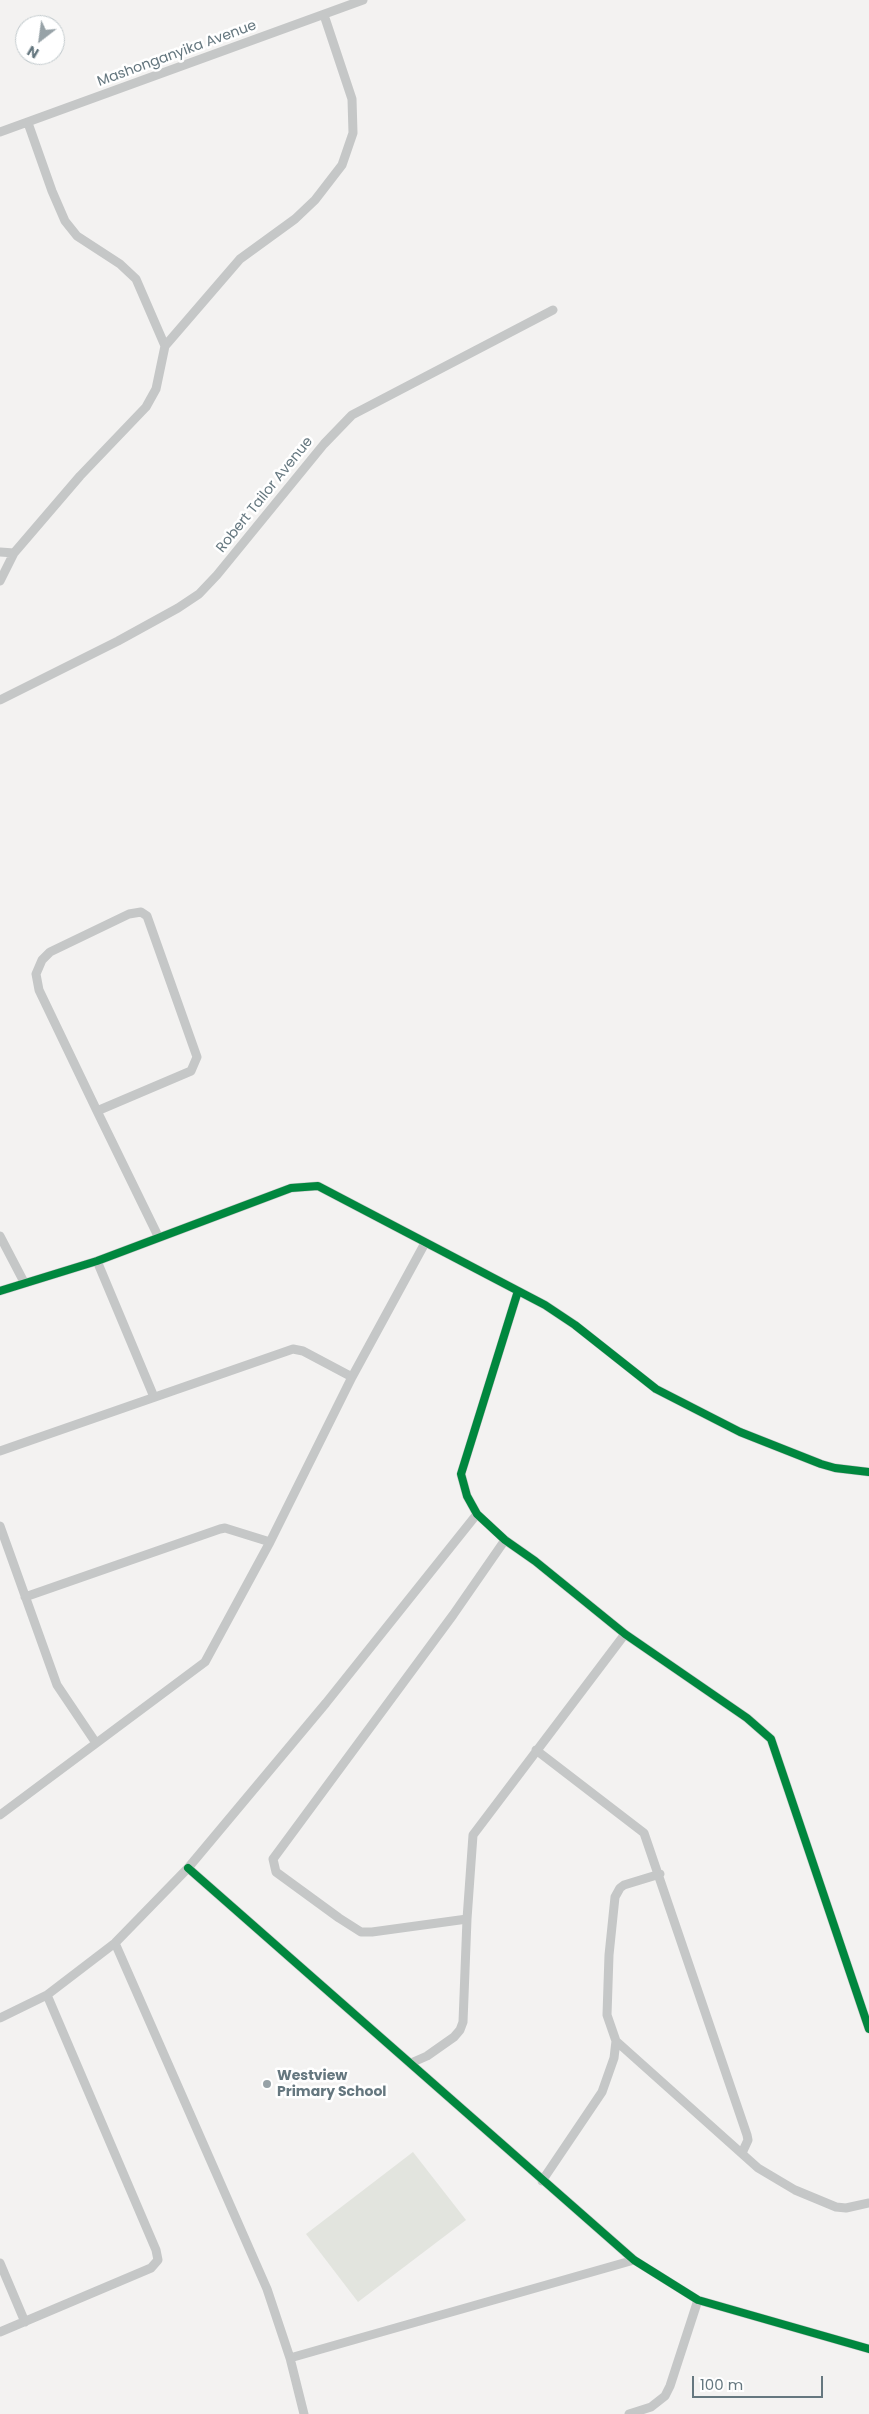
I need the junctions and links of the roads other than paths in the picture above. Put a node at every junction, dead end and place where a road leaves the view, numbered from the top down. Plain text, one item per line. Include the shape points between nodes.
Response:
1 (363, 0) edge
2 (324, 15) junction
3 (28, 122) junction
4 (0, 132) edge
5 (553, 310) dead end
6 (165, 346) junction
7 (0, 552) edge
8 (14, 553) junction
9 (0, 581) edge
10 (0, 700) edge
11 (97, 1111) junction
12 (0, 1236) edge
13 (158, 1236) junction
14 (425, 1243) junction
15 (97, 1261) junction
16 (24, 1282) junction
17 (0, 1291) edge
18 (518, 1291) junction
19 (352, 1377) junction
20 (154, 1397) junction
21 (0, 1451) edge
22 (869, 1472) edge
23 (477, 1514) junction
24 (0, 1526) edge
25 (506, 1540) junction
26 (270, 1542) junction
27 (25, 1597) junction
28 (625, 1634) junction
29 (96, 1743) junction
30 (536, 1750) junction
31 (0, 1815) edge
32 (188, 1868) junction
33 (660, 1874) junction
34 (467, 1919) junction
35 (115, 1943) junction
36 (47, 1995) junction
37 (0, 2018) edge
38 (869, 2029) edge
39 (616, 2041) junction
40 (411, 2063) junction
41 (742, 2153) junction
42 (542, 2181) junction
43 (869, 2202) edge
44 (634, 2260) junction
45 (0, 2263) edge
46 (698, 2300) junction
47 (25, 2322) junction
48 (0, 2332) edge
49 (869, 2349) edge
50 (290, 2358) junction
51 (304, 2414) edge
52 (629, 2414) edge

1 - 2 street, Mashonganyika Avenue
2 - 3 street, Mashonganyika Avenue
2 - 6 street via 352,99 353,133 342,165 315,200 295,219 240,259
3 - 4 street, Mashonganyika Avenue
3 - 6 street via 52,191 70,230 120,264 136,279
5 - 10 street, Robert Tailor Avenue via 352,415 199,594 110,645
6 - 8 street via 156,389 146,407 80,476
7 - 8 street
8 - 9 street
11 - 11 street via 39,990 36,974 50,952 129,914 141,912 147,916 197,1057 191,1071
11 - 13 street
12 - 16 street
13 - 14 street via 291,1188 318,1186
13 - 15 street
14 - 18 street
14 - 19 street
15 - 16 street
15 - 20 street
16 - 17 street
18 - 22 street via 575,1325 656,1389 740,1432 821,1464
18 - 23 street via 461,1474 467,1496
19 - 20 street via 293,1349
19 - 26 street
20 - 21 street
23 - 25 street
23 - 32 street
24 - 27 street
25 - 28 street
25 - 34 street via 273,1859 276,1872 361,1932
26 - 27 street via 220,1529
26 - 29 street via 205,1662
27 - 29 street via 61,1694
28 - 30 street
28 - 38 street via 752,1722 771,1739
29 - 31 street
30 - 33 street via 639,1828 648,1841
30 - 34 street via 473,1836
32 - 35 street
32 - 40 street
33 - 39 street via 624,1885 615,1897 607,2015
33 - 41 street via 747,2134
34 - 40 street via 460,2030 427,2056
35 - 36 street
35 - 50 street via 267,2289
36 - 37 street
36 - 47 street via 158,2260 151,2268
39 - 41 street
39 - 42 street via 614,2058 602,2092
40 - 42 street
41 - 43 street via 758,2168 825,2204 846,2208
42 - 44 street
44 - 46 street
44 - 50 street
45 - 47 street
46 - 49 street
46 - 52 street via 665,2396 651,2407
47 - 48 street
50 - 51 street

